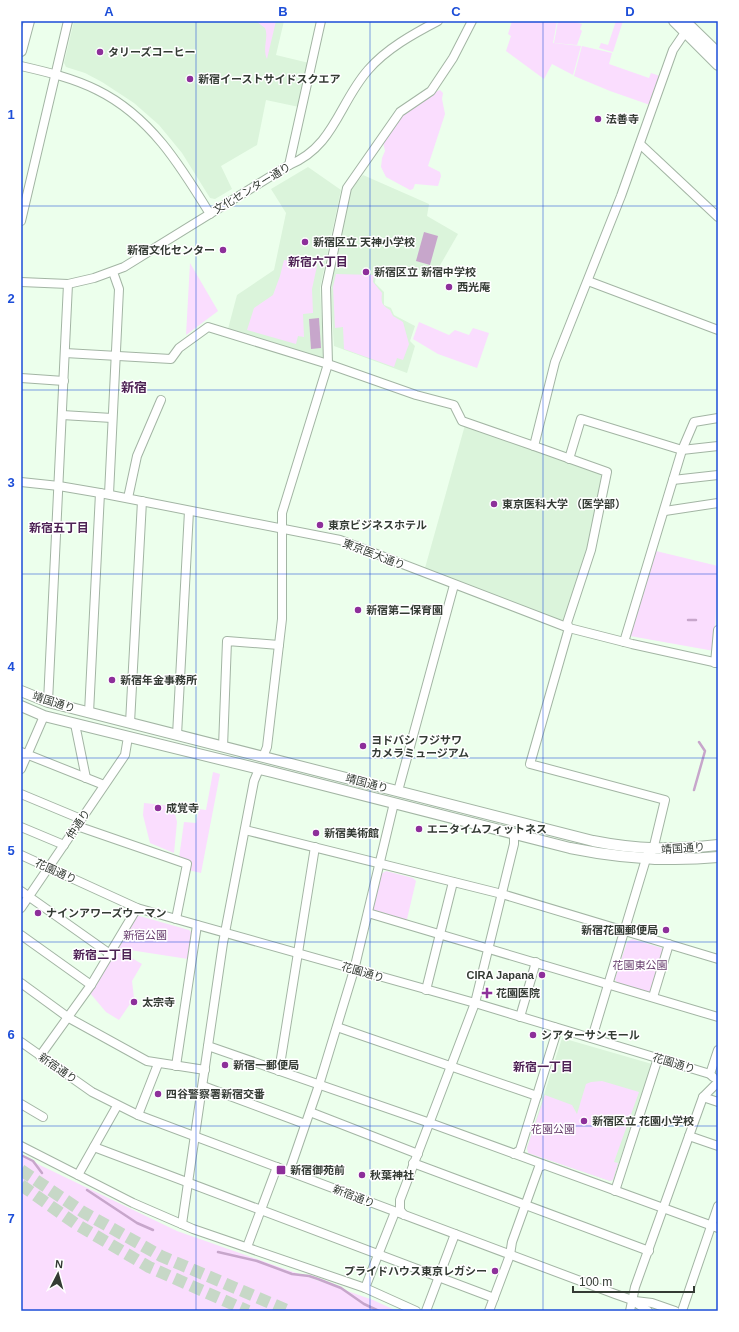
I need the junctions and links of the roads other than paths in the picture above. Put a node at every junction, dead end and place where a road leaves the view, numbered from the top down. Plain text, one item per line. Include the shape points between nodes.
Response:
1 (29, 21) edge
2 (68, 21) edge
3 (321, 21) edge
4 (438, 21) edge
5 (472, 21) edge
6 (674, 21) edge
7 (686, 26) edge
8 (21, 50) edge
9 (718, 53) edge
10 (718, 65) edge
11 (21, 66) edge
12 (55, 74) junction
13 (640, 144) junction
14 (289, 165) junction
15 (210, 214) junction
16 (718, 217) edge
17 (21, 221) edge
18 (112, 272) junction
19 (588, 281) junction
20 (21, 282) edge
21 (68, 284) junction
22 (718, 330) edge
23 (65, 353) junction
24 (115, 356) junction
25 (328, 364) junction
26 (21, 378) edge
27 (64, 381) junction
28 (161, 400) dead end
29 (62, 415) junction
30 (112, 418) junction
31 (718, 418) edge
32 (534, 446) junction
33 (718, 446) edge
34 (682, 450) junction
35 (569, 459) junction
36 (718, 475) edge
37 (673, 480) junction
38 (21, 482) edge
39 (58, 486) junction
40 (100, 493) junction
41 (109, 494) junction
42 (128, 498) junction
43 (142, 501) junction
44 (718, 503) edge
45 (189, 511) junction
46 (665, 511) junction
47 (281, 529) junction
48 (454, 585) junction
49 (569, 628) junction
50 (718, 630) edge
51 (624, 642) junction
52 (279, 645) junction
53 (717, 663) edge
54 (21, 691) edge
55 (48, 702) junction
56 (21, 706) edge
57 (89, 713) junction
58 (44, 716) junction
59 (130, 723) junction
60 (75, 724) junction
61 (177, 735) junction
62 (128, 737) junction
63 (223, 747) junction
64 (24, 753) edge
65 (263, 757) junction
66 (21, 769) edge
67 (259, 769) junction
68 (86, 778) junction
69 (104, 785) junction
70 (398, 791) junction
71 (21, 794) edge
72 (394, 803) junction
73 (513, 820) junction
74 (79, 822) junction
75 (21, 827) edge
76 (245, 830) junction
77 (514, 833) junction
78 (64, 845) junction
79 (718, 845) edge
80 (315, 847) junction
81 (650, 853) junction
82 (21, 855) edge
83 (718, 856) edge
84 (379, 863) junction
85 (48, 868) junction
86 (452, 882) junction
87 (21, 891) edge
88 (502, 894) junction
89 (29, 897) junction
90 (21, 908) edge
91 (137, 908) junction
92 (368, 913) junction
93 (176, 919) junction
94 (197, 925) junction
95 (625, 931) junction
96 (225, 933) junction
97 (441, 934) junction
98 (21, 935) edge
99 (669, 944) junction
100 (489, 948) junction
101 (110, 954) junction
102 (298, 954) junction
103 (718, 959) edge
104 (536, 962) junction
105 (354, 970) junction
106 (21, 983) edge
107 (609, 984) junction
108 (91, 985) junction
109 (426, 990) junction
110 (653, 997) junction
111 (475, 1003) junction
112 (520, 1016) junction
113 (718, 1017) edge
114 (68, 1018) junction
115 (337, 1027) junction
116 (554, 1027) junction
117 (592, 1038) junction
118 (21, 1042) edge
119 (208, 1046) junction
120 (718, 1050) edge
121 (40, 1056) junction
122 (658, 1058) junction
123 (158, 1064) junction
124 (176, 1066) junction
125 (452, 1066) junction
126 (205, 1070) junction
127 (279, 1071) junction
128 (710, 1074) junction
129 (718, 1082) edge
130 (319, 1085) junction
131 (203, 1086) junction
132 (537, 1096) junction
133 (703, 1097) junction
134 (718, 1102) edge
135 (21, 1104) edge
136 (117, 1106) junction
137 (310, 1112) junction
138 (138, 1115) junction
139 (43, 1117) dead end
140 (430, 1123) junction
141 (305, 1124) junction
142 (195, 1136) junction
143 (689, 1136) junction
144 (21, 1146) edge
145 (718, 1146) edge
146 (94, 1147) junction
147 (418, 1154) junction
148 (514, 1154) junction
149 (413, 1163) junction
150 (544, 1165) junction
151 (277, 1167) junction
152 (289, 1172) junction
153 (78, 1175) junction
154 (188, 1183) junction
155 (615, 1191) junction
156 (525, 1205) junction
157 (718, 1206) edge
158 (663, 1209) junction
159 (261, 1210) junction
160 (395, 1212) junction
161 (404, 1215) junction
162 (182, 1224) junction
163 (714, 1227) edge
164 (455, 1234) junction
165 (247, 1247) junction
166 (648, 1251) junction
167 (379, 1254) junction
168 (510, 1255) junction
169 (439, 1276) junction
170 (365, 1288) junction
171 (494, 1298) junction
172 (632, 1300) junction
173 (416, 1311) edge
174 (426, 1311) edge
175 (490, 1311) edge
176 (630, 1311) edge
177 (648, 1311) edge
178 (676, 1311) edge
179 (682, 1311) edge

1 - 8 main road
2 - 12 street
3 - 14 street
4 - 14 street, 文化センター通り via 380,58 364,76 326,137 304,159
5 - 25 street via 453,58 431,91 400,112 347,188 326,287
6 - 7 main road
7 - 9 main road
7 - 10 main road
7 - 13 street via 673,50
11 - 12 street
12 - 15 street via 97,90 134,114 169,150
12 - 17 street
13 - 16 street
13 - 19 street
14 - 15 street, 文化センター通り
15 - 18 street, 文化センター通り
18 - 21 street, 文化センター通り
18 - 24 street via 119,289
19 - 22 street
19 - 32 street via 556,362
20 - 21 street, 文化センター通り
21 - 23 street
23 - 24 street
23 - 27 street
24 - 25 street via 171,359 178,348 208,327
24 - 30 street
25 - 32 street via 416,395 454,405 462,421
25 - 47 street via 282,513
26 - 27 street
27 - 29 street
28 - 42 street via 138,456
29 - 30 street
29 - 39 street
30 - 41 street
31 - 34 street via 694,422
32 - 35 street
33 - 34 street
34 - 35 street via 581,419
34 - 37 street
35 - 49 street via 607,472 591,550 567,623
36 - 37 street
37 - 46 street
38 - 39 street, 東京医大通り
39 - 40 street, 東京医大通り
39 - 55 street
40 - 41 street, 東京医大通り
40 - 57 street
41 - 42 street, 東京医大通り
42 - 43 street, 東京医大通り
43 - 45 street, 東京医大通り
43 - 59 street
44 - 46 street
45 - 47 street, 東京医大通り
45 - 61 street
46 - 51 street
47 - 48 street, 東京医大通り via 340,540
47 - 52 street via 282,619
48 - 49 street, 東京医大通り
48 - 70 street
49 - 51 street, 東京医大通り
49 - 81 street via 530,764 665,800
50 - 53 street
51 - 53 street, 東京医大通り
52 - 63 street via 227,641
52 - 65 street
54 - 55 main road, 靖国通り
55 - 57 main road, 靖国通り
56 - 58 main road, 靖国通り
57 - 59 main road, 靖国通り
58 - 60 main road, 靖国通り
58 - 64 street
59 - 61 main road, 靖国通り
59 - 62 main road
60 - 62 main road, 靖国通り
60 - 68 street
61 - 63 main road, 靖国通り
62 - 67 main road, 靖国通り
62 - 69 street, 仲通り via 124,755
63 - 65 main road, 靖国通り
64 - 66 street
64 - 68 street
65 - 67 main road
65 - 70 main road, 靖国通り
67 - 72 main road, 靖国通り
67 - 76 street via 254,781
68 - 69 street
69 - 74 street, 仲通り
70 - 73 main road, 靖国通り
71 - 74 street
72 - 77 main road, 靖国通り
72 - 84 street
73 - 77 main road
73 - 81 main road, 靖国通り
74 - 78 street, 仲通り
74 - 93 street via 186,864
75 - 78 street
76 - 80 street
76 - 96 street
77 - 81 main road, 靖国通り via 606,855
77 - 88 street via 514,844
78 - 85 street, 仲通り
79 - 81 main road, 靖国通り
80 - 84 street
80 - 102 street
81 - 83 main road, 靖国通り
81 - 95 street
82 - 85 street, 花園通り
84 - 86 street
84 - 92 street
85 - 89 street, 仲通り
85 - 91 street, 花園通り
86 - 88 street
86 - 97 street
87 - 89 street
88 - 95 street
88 - 100 street
89 - 90 street, 仲通り
89 - 101 street
91 - 93 street, 花園通り
91 - 101 street
92 - 97 street
92 - 105 street
93 - 94 street, 花園通り
94 - 96 street, 花園通り
94 - 124 street
95 - 99 street
95 - 107 street
96 - 102 street, 花園通り
96 - 119 street
97 - 100 street
97 - 109 street
98 - 108 street
99 - 103 street
99 - 110 street
100 - 104 street
100 - 111 street
101 - 108 street
102 - 105 street, 花園通り
102 - 127 street
104 - 107 street
104 - 112 street
105 - 109 street, 花園通り
105 - 115 street
106 - 114 street
107 - 110 street
107 - 117 street
108 - 114 street
109 - 111 street, 花園通り
110 - 113 street
111 - 112 street, 花園通り
111 - 125 street
112 - 116 street, 花園通り
114 - 121 street
114 - 123 street via 147,1061
115 - 125 street
115 - 130 street
116 - 117 street, 花園通り
116 - 132 street via 556,1034
117 - 122 street, 花園通り
118 - 121 street, 新宿通り
119 - 126 street
119 - 127 street
120 - 128 street
121 - 136 street, 新宿通り
122 - 128 street, 花園通り
122 - 155 street
123 - 124 street
123 - 138 street
124 - 126 street
125 - 132 street
125 - 140 street
126 - 131 street
127 - 130 street
128 - 129 street
129 - 133 street
130 - 137 street
130 - 140 street
131 - 141 street
131 - 142 street
132 - 148 street via 520,1150
133 - 134 street
133 - 143 street
135 - 139 street
136 - 138 street, 新宿通り
136 - 146 street
137 - 141 street
137 - 147 street
138 - 142 street, 新宿通り
140 - 147 street
140 - 148 street
141 - 152 street
142 - 151 street, 新宿通り
142 - 154 street
143 - 145 street
143 - 158 street
144 - 153 street
146 - 153 street
146 - 154 street
147 - 149 street
148 - 150 street
149 - 156 street
149 - 161 street via 399,1204
150 - 155 street
150 - 156 street via 539,1167
151 - 152 street, 新宿通り
151 - 159 street
152 - 160 street, 新宿通り
153 - 162 street
154 - 159 street
154 - 162 street
155 - 158 street
156 - 166 street
156 - 168 street
157 - 163 street
158 - 163 street
158 - 166 street
159 - 165 street
159 - 167 street
160 - 161 street, 新宿通り
160 - 167 street
161 - 164 street, 新宿通り
162 - 165 street
163 - 179 street
164 - 168 street, 新宿通り
164 - 169 street
165 - 170 street
166 - 172 street
167 - 169 street
167 - 170 street
168 - 171 street
168 - 172 street, 新宿通り
169 - 171 street
169 - 174 street
170 - 173 street
171 - 175 street
172 - 176 street
172 - 177 street, 新宿通り
172 - 178 street, 新宿通り

